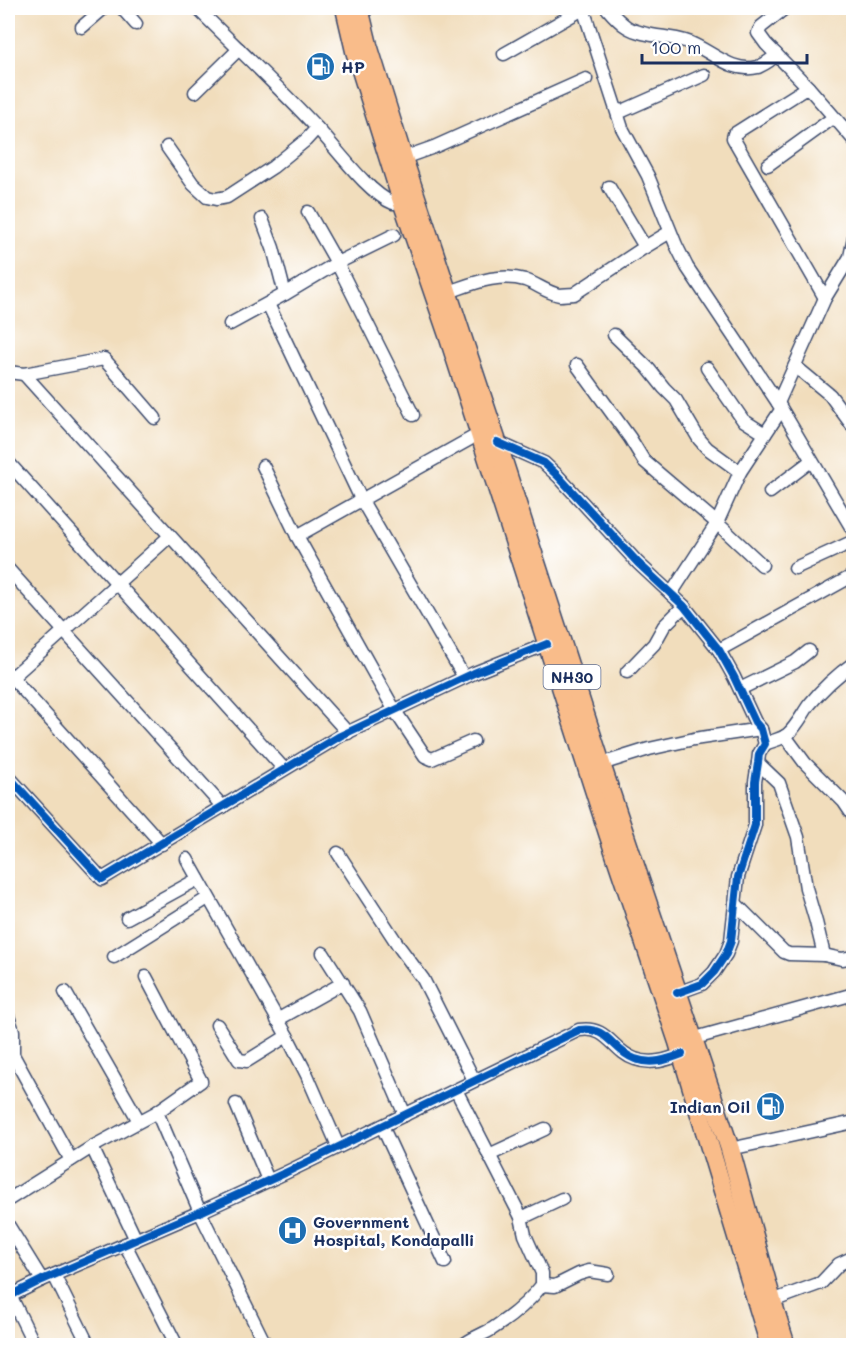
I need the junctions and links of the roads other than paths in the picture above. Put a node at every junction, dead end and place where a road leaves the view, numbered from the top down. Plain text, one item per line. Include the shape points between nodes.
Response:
1 (104, 8) edge
2 (122, 8) edge
3 (197, 8) edge
4 (345, 8) edge
5 (359, 8) edge
6 (583, 8) edge
7 (607, 8) edge
8 (784, 8) edge
9 (136, 24) dead end
10 (82, 27) dead end
11 (239, 49) junction
12 (504, 54) dead end
13 (776, 54) junction
14 (704, 75) dead end
15 (586, 79) dead end
16 (808, 87) junction
17 (195, 92) dead end
18 (618, 113) junction
19 (833, 118) junction
20 (317, 128) junction
21 (854, 140) edge
22 (167, 147) dead end
23 (403, 158) junction
24 (768, 165) dead end
25 (609, 188) dead end
26 (409, 198) junction
27 (308, 212) dead end
28 (262, 219) dead end
29 (670, 232) junction
30 (394, 235) dead end
31 (853, 240) edge
32 (645, 247) junction
33 (337, 263) junction
34 (448, 292) junction
35 (285, 294) junction
36 (825, 298) junction
37 (268, 304) junction
38 (230, 324) dead end
39 (614, 335) dead end
40 (577, 365) dead end
41 (795, 366) junction
42 (707, 368) dead end
43 (8, 372) edge
44 (24, 374) junction
45 (780, 407) junction
46 (413, 415) dead end
47 (155, 418) dead end
48 (854, 428) edge
49 (479, 434) junction
50 (765, 434) junction
51 (497, 442) junction
52 (811, 461) junction
53 (8, 462) edge
54 (263, 466) dead end
55 (740, 472) junction
56 (770, 492) dead end
57 (361, 499) junction
58 (717, 523) junction
59 (854, 532) edge
60 (170, 536) junction
61 (297, 536) junction
62 (854, 541) edge
63 (762, 566) dead end
64 (795, 568) dead end
65 (8, 569) edge
66 (854, 575) edge
67 (117, 583) junction
68 (671, 594) junction
69 (684, 606) junction
70 (64, 631) junction
71 (547, 644) junction
72 (719, 650) junction
73 (809, 651) dead end
74 (854, 663) edge
75 (627, 672) dead end
76 (9, 677) edge
77 (464, 677) junction
78 (740, 689) junction
79 (395, 711) junction
80 (761, 729) junction
81 (348, 733) junction
82 (785, 736) junction
83 (473, 741) dead end
84 (765, 744) junction
85 (758, 763) junction
86 (601, 764) junction
87 (284, 770) junction
88 (8, 776) edge
89 (849, 800) edge
90 (223, 807) junction
91 (854, 817) edge
92 (162, 844) junction
93 (338, 853) dead end
94 (187, 859) dead end
95 (198, 879) junction
96 (208, 898) junction
97 (735, 903) junction
98 (127, 918) dead end
99 (323, 953) dead end
100 (824, 955) junction
101 (114, 957) dead end
102 (854, 957) edge
103 (146, 976) dead end
104 (343, 983) junction
105 (65, 992) dead end
106 (677, 993) junction
107 (854, 994) edge
108 (8, 1016) edge
109 (277, 1020) junction
110 (217, 1025) dead end
111 (287, 1036) junction
112 (684, 1045) junction
113 (474, 1080) junction
114 (456, 1090) junction
115 (236, 1104) dead end
116 (157, 1112) junction
117 (405, 1114) junction
118 (139, 1121) junction
119 (854, 1122) edge
120 (382, 1126) junction
121 (545, 1129) dead end
122 (338, 1146) junction
123 (92, 1147) junction
124 (730, 1149) junction
125 (489, 1155) junction
126 (71, 1160) junction
127 (268, 1180) junction
128 (562, 1199) dead end
129 (8, 1200) edge
130 (200, 1212) junction
131 (521, 1217) junction
132 (8, 1226) edge
133 (130, 1242) junction
134 (854, 1257) edge
135 (445, 1262) dead end
136 (608, 1274) dead end
137 (48, 1278) junction
138 (542, 1285) junction
139 (9, 1296) edge
140 (772, 1301) junction
141 (35, 1346) edge
142 (89, 1346) edge
143 (177, 1346) edge
144 (266, 1346) edge
145 (462, 1346) edge
146 (770, 1346) edge
147 (786, 1346) edge

1 - 10 street
2 - 9 street
3 - 11 street
4 - 26 highway, NH30 via 355,51
5 - 23 highway, NH30
6 - 12 street
6 - 18 street
7 - 13 street via 627,28 686,41 740,67 761,66
8 - 13 street via 758,33
11 - 17 street
11 - 20 street
13 - 16 street
14 - 18 street
15 - 23 street
16 - 19 street
16 - 36 street via 733,138
18 - 29 street
19 - 21 street
19 - 24 street
20 - 22 street via 273,166 227,197 216,199 207,197 193,184
20 - 26 street via 386,200 393,203
23 - 26 highway, NH30
25 - 32 street
26 - 34 highway, NH30
26 - 49 highway, NH30
27 - 33 street
28 - 35 street
29 - 32 street
29 - 45 street via 687,267
30 - 33 street
31 - 36 street via 850,257
32 - 34 street via 574,294 561,295 513,278 484,280
33 - 35 street
33 - 46 street
34 - 51 highway, NH30
35 - 37 street
36 - 41 street
37 - 38 street
37 - 57 street
39 - 55 street via 676,400 707,448
40 - 58 street via 644,461
41 - 45 street
41 - 48 street via 830,395
42 - 50 street via 743,420
43 - 44 street
44 - 47 street via 104,359
44 - 60 street
45 - 50 street
45 - 52 street
49 - 57 street
49 - 71 highway, NH30
50 - 55 street
51 - 68 street via 544,463
51 - 86 highway, NH30
52 - 56 street
52 - 59 street
53 - 67 street
54 - 61 street
55 - 58 street
57 - 61 street
57 - 77 street
58 - 63 street
58 - 68 street
60 - 67 street
60 - 81 street
61 - 79 street
62 - 64 street
65 - 70 street
66 - 72 street
67 - 70 street
67 - 87 street
68 - 69 street
69 - 72 street
69 - 75 street
70 - 76 street
70 - 90 street
71 - 77 street
71 - 112 highway, NH30 via 609,836
72 - 78 street
73 - 78 street
74 - 82 street via 834,677
76 - 92 street
77 - 79 street
78 - 80 street
79 - 81 street
79 - 83 street via 425,756 432,759
80 - 84 street
80 - 86 street via 694,739
81 - 87 street
82 - 84 street
82 - 89 street via 804,763
84 - 85 street
85 - 97 street via 755,825 738,877
85 - 100 street via 779,783 798,837 806,888
86 - 106 highway, NH30
87 - 90 street
88 - 92 street via 102,879
89 - 91 street
90 - 92 street
93 - 113 street via 423,979
94 - 95 street
95 - 96 street
95 - 98 street
96 - 101 street
96 - 109 street
97 - 100 street via 784,952
97 - 106 street via 726,954 702,984
99 - 104 street
100 - 102 street
103 - 116 street via 201,1081
104 - 109 street
104 - 117 street via 364,1019
105 - 118 street
106 - 112 highway, NH30
107 - 112 street
108 - 126 street via 13,1031 13,1055
109 - 111 street
110 - 111 street via 239,1060 247,1061
111 - 122 street
112 - 113 street via 669,1059 654,1062 634,1059 596,1030 579,1030
112 - 124 highway, NH30
112 - 146 highway, NH30
113 - 114 street
114 - 117 street
114 - 125 street
115 - 127 street
116 - 118 street
116 - 130 street
117 - 120 street
118 - 123 street
119 - 124 street
120 - 122 street
120 - 135 street
121 - 125 street
122 - 127 street
123 - 126 street
123 - 133 street
124 - 140 highway, NH30
125 - 131 street
126 - 129 street
127 - 130 street
128 - 131 street
130 - 133 street
130 - 144 street
131 - 138 street via 542,1273
132 - 137 street
133 - 137 street
133 - 143 street
134 - 140 street via 839,1264 821,1284
136 - 138 street via 589,1271 555,1286
137 - 139 street
137 - 142 street
138 - 145 street via 512,1316
139 - 141 street
140 - 147 highway, NH30

